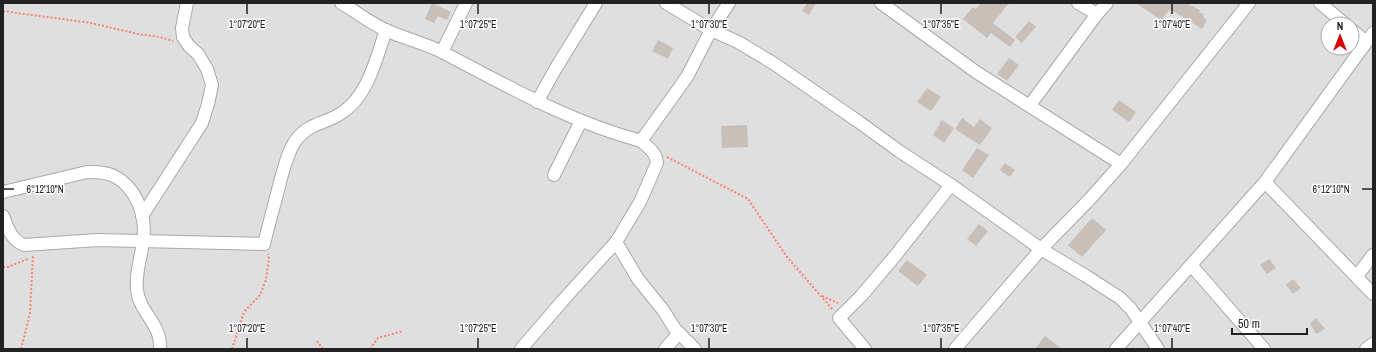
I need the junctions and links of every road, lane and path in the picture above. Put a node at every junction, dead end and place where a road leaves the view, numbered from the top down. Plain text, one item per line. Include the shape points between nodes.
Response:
1 (187, 3) edge
2 (341, 3) edge
3 (466, 3) edge
4 (596, 3) edge
5 (666, 3) edge
6 (729, 3) edge
7 (881, 3) edge
8 (1078, 3) edge
9 (1107, 3) edge
10 (1249, 3) edge
11 (1320, 3) edge
12 (3, 11) edge
13 (1098, 14) junction
14 (1335, 16) edge
15 (386, 30) junction
16 (711, 30) junction
17 (1369, 37) edge
18 (189, 46) junction
19 (442, 52) junction
20 (537, 102) junction
21 (1030, 105) junction
22 (581, 121) junction
23 (641, 141) junction
24 (653, 151) junction
25 (1121, 164) junction
26 (554, 175) dead end
27 (1265, 182) junction
28 (951, 185) junction
29 (3, 192) edge
30 (3, 216) edge
31 (142, 216) junction
32 (144, 241) junction
33 (616, 242) junction
34 (264, 244) junction
35 (33, 245) junction
36 (1041, 249) junction
37 (1373, 255) edge
38 (28, 259) dead end
39 (1191, 266) junction
40 (3, 267) edge
41 (1357, 276) junction
42 (1373, 294) edge
43 (839, 318) junction
44 (1140, 323) junction
45 (403, 332) dead end
46 (679, 333) junction
47 (317, 341) dead end
48 (1373, 344) edge
49 (21, 349) edge
50 (160, 349) edge
51 (232, 349) edge
52 (323, 349) edge
53 (370, 349) edge
54 (521, 349) edge
55 (665, 349) edge
56 (695, 349) edge
57 (865, 349) edge
58 (955, 349) edge
59 (1116, 349) edge
60 (1158, 349) edge
61 (1264, 349) edge
62 (1366, 349) edge

1 - 18 street via 182,28 183,37
2 - 15 street
3 - 19 street
4 - 20 street
5 - 16 street
6 - 16 street
7 - 21 street via 976,72
8 - 13 street
9 - 13 street
10 - 25 street
11 - 14 street
12 - 18 path via 91,23 160,37
13 - 21 street
15 - 19 street
15 - 34 street via 364,89 350,107 312,126 296,140 285,165
16 - 23 street via 684,81
16 - 28 street via 738,42 773,63
17 - 27 street
18 - 31 street via 198,54 207,69 212,85 208,104 202,123
19 - 20 street
20 - 22 street
21 - 25 street
22 - 23 street
22 - 26 street
23 - 24 street
24 - 33 street via 656,156 654,170 640,202
24 - 43 path via 678,161 748,199 787,257
25 - 36 street
27 - 39 street
27 - 41 street
28 - 36 street
28 - 43 street via 896,256
29 - 31 street via 87,172 100,172 113,175 124,183 135,195
30 - 35 street via 18,242
31 - 32 street
32 - 34 street
32 - 35 street via 98,240
32 - 50 street via 137,268 137,291 142,307 159,336
33 - 46 street via 638,279
33 - 54 street
34 - 51 path via 270,259 266,280 260,295 244,312
35 - 49 path via 30,313
36 - 44 street via 1120,298
36 - 58 street
37 - 41 street
38 - 40 path
39 - 44 street
39 - 61 street
41 - 42 street
43 - 57 street
44 - 59 street
44 - 60 street
45 - 53 path via 378,338
46 - 55 street
46 - 56 street
47 - 52 path
48 - 62 street

